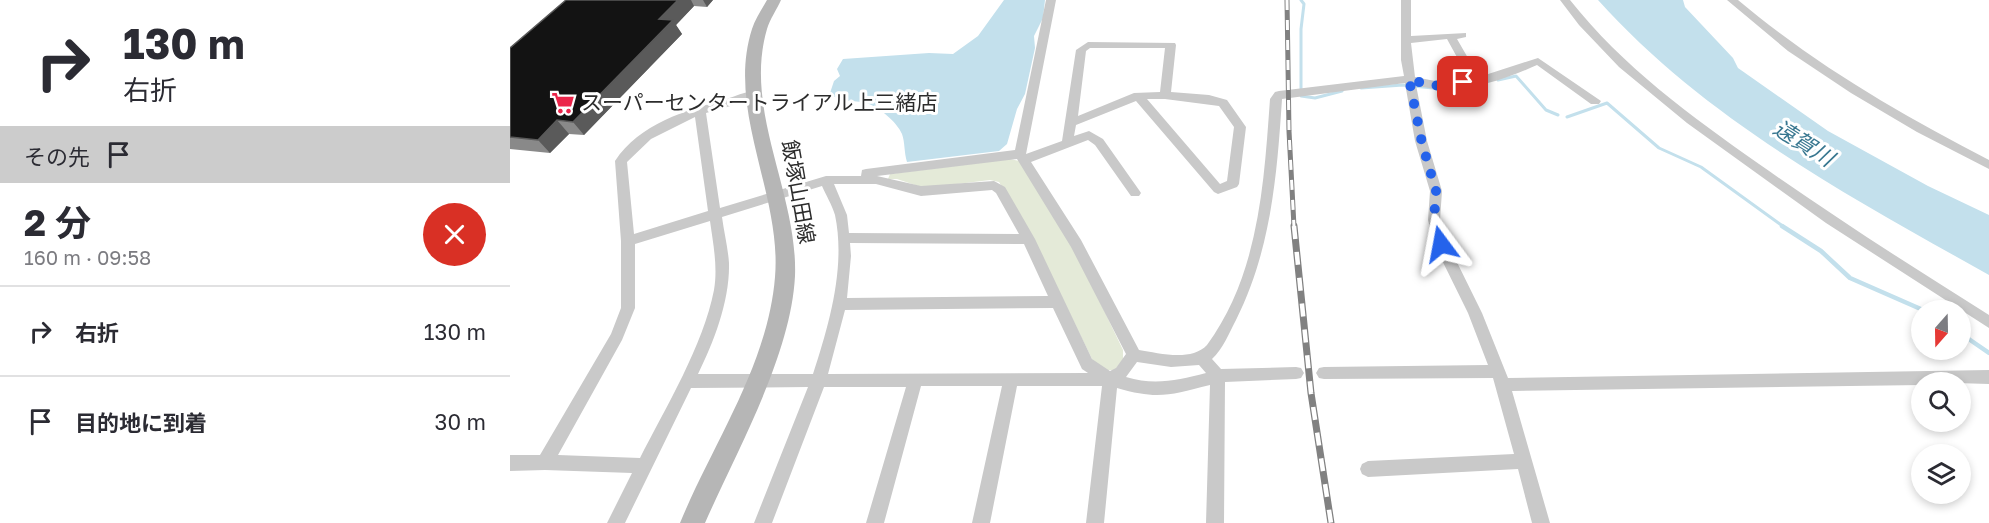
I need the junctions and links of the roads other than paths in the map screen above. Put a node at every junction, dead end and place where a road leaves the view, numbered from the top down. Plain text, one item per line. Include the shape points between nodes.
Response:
1 (774, 0) edge
2 (1051, 0) edge
3 (1406, 0) edge
4 (1565, 0) edge
5 (1732, 0) edge
6 (1406, 40) junction
7 (1474, 80) junction
8 (1410, 83) junction
9 (754, 95) junction
10 (1165, 95) junction
11 (1138, 96) junction
12 (1595, 101) dead end
13 (700, 111) junction
14 (1071, 123) junction
15 (1067, 143) junction
16 (1022, 157) junction
17 (1989, 165) edge
18 (826, 180) junction
19 (1135, 193) dead end
20 (777, 194) junction
21 (715, 215) junction
22 (844, 238) junction
23 (1028, 239) junction
24 (628, 241) junction
25 (1057, 302) junction
26 (840, 304) junction
27 (1989, 322) edge
28 (1134, 355) junction
29 (1202, 357) junction
30 (1296, 373) dead end
31 (1324, 373) dead end
32 (1218, 376) junction
33 (1989, 377) edge
34 (1500, 378) junction
35 (1110, 379) junction
36 (915, 380) junction
37 (1011, 380) junction
38 (687, 381) junction
39 (756, 381) junction
40 (818, 381) junction
41 (1524, 461) junction
42 (545, 462) junction
43 (510, 464) edge
44 (643, 466) junction
45 (1368, 469) dead end
46 (616, 523) edge
47 (692, 523) edge
48 (763, 523) edge
49 (875, 523) edge
50 (981, 523) edge
51 (1095, 523) edge
52 (1215, 523) edge
53 (1541, 523) edge

1 - 9 main road, 飯塚山田線 via 757,33
2 - 16 street
3 - 6 street
4 - 27 street via 1619,61 1673,108 1787,190
5 - 17 street via 1762,28 1851,91
6 - 7 street via 1456,36
6 - 8 street
7 - 8 street via 1446,86
7 - 12 street via 1515,73 1538,61
8 - 29 street via 1279,95 1270,192 1258,250 1237,306 1212,348
8 - 34 street via 1436,191 1434,220 1441,244
9 - 13 street
9 - 20 main road, 飯塚山田線
10 - 11 street
10 - 11 street via 1223,103 1240,127 1233,184 1218,189
10 - 14 street via 1171,45 1088,45 1081,50
11 - 14 street
13 - 21 street
13 - 24 street via 637,143 621,162
14 - 15 street
15 - 16 street
15 - 19 street via 1089,135 1099,142
16 - 18 street
16 - 28 street via 1077,243
18 - 20 street
18 - 22 street via 837,201
18 - 23 street via 876,180 921,191 993,184 1001,190
20 - 21 street
20 - 39 main road, 飯塚山田線 via 785,245 785,281 780,312
21 - 24 street
21 - 38 street via 722,289
22 - 23 street
22 - 26 street
23 - 25 street
24 - 42 street via 628,308 617,336
25 - 26 street
25 - 35 street via 1087,364
26 - 40 street
28 - 29 street via 1168,360
28 - 35 street via 1121,374
29 - 32 street
30 - 32 street
31 - 34 street
32 - 35 street via 1167,389 1143,389
32 - 52 street
33 - 34 street
34 - 41 street
35 - 37 street
35 - 51 street
36 - 37 street
36 - 40 street
36 - 49 street
37 - 50 street
38 - 39 street
38 - 44 street
39 - 40 street
39 - 47 main road, 飯塚山田線
40 - 48 street
41 - 45 street
41 - 53 street
42 - 43 street
42 - 44 street
44 - 46 street

